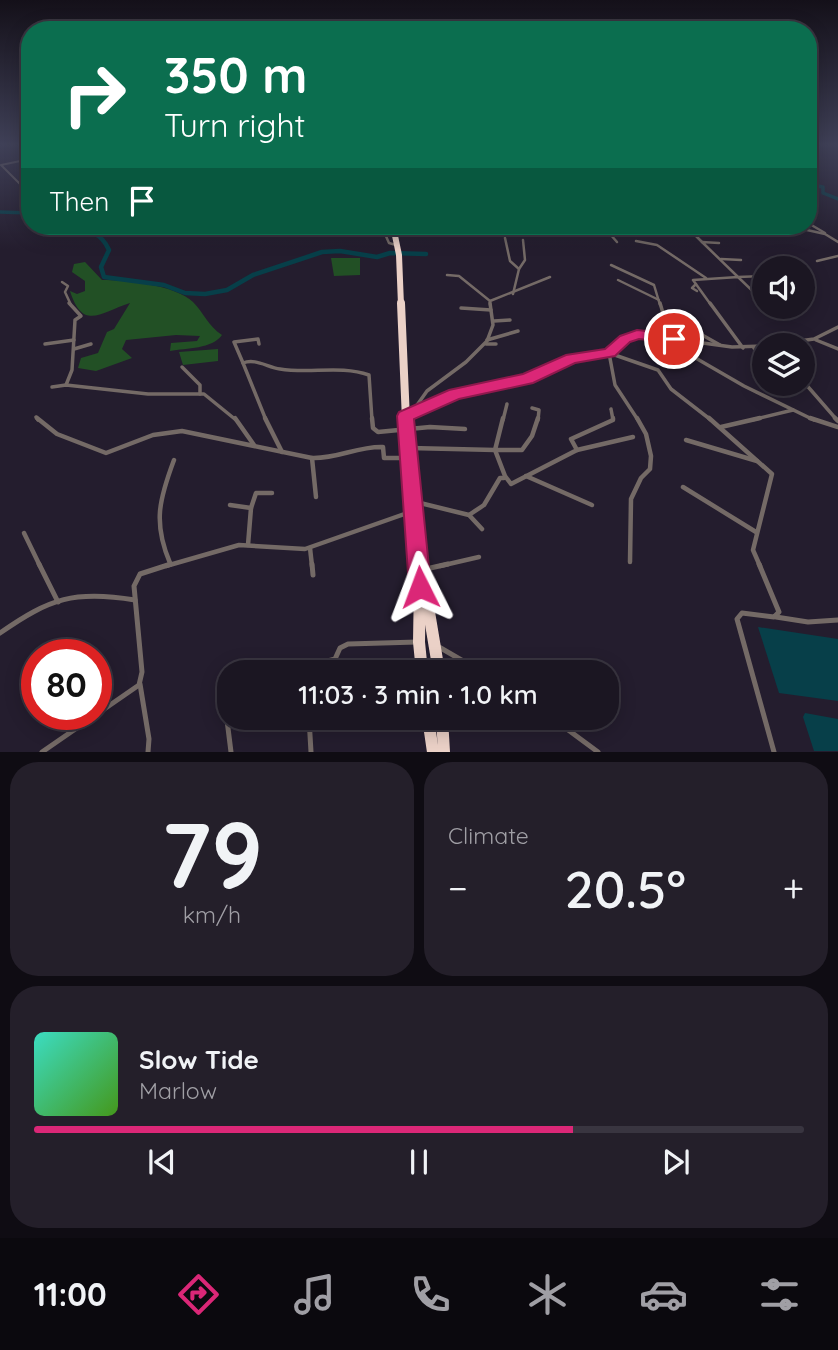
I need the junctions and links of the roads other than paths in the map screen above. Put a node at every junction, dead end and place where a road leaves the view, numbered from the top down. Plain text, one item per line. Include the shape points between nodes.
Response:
1 (817, 229) edge
2 (817, 232) edge
3 (825, 234) junction
4 (385, 235) edge
5 (395, 235) edge
6 (611, 235) edge
7 (695, 235) edge
8 (505, 238) dead end
9 (523, 240) dead end
10 (636, 241) dead end
11 (617, 242) dead end
12 (702, 242) junction
13 (838, 242) edge
14 (719, 243) dead end
15 (398, 251) junction
16 (838, 257) edge
17 (719, 259) junction
18 (741, 260) dead end
19 (817, 261) dead end
20 (611, 265) dead end
21 (519, 270) junction
22 (447, 275) dead end
23 (752, 276) edge
24 (550, 277) dead end
25 (738, 277) junction
26 (708, 278) junction
27 (618, 281) dead end
28 (62, 282) dead end
29 (696, 284) junction
30 (697, 290) dead end
31 (752, 290) edge
32 (513, 294) junction
33 (490, 301) junction
34 (661, 301) junction
35 (461, 308) dead end
36 (491, 310) junction
37 (510, 320) dead end
38 (494, 321) junction
39 (838, 327) edge
40 (518, 331) dead end
41 (659, 337) junction
42 (815, 338) edge
43 (265, 339) dead end
44 (815, 339) edge
45 (74, 340) junction
46 (485, 342) junction
47 (45, 344) dead end
48 (91, 344) dead end
49 (496, 344) dead end
50 (722, 346) junction
51 (743, 348) junction
52 (752, 348) edge
53 (74, 349) junction
54 (838, 349) edge
55 (609, 353) junction
56 (243, 363) junction
57 (182, 368) dead end
58 (66, 385) junction
59 (52, 387) dead end
60 (200, 394) junction
61 (815, 396) edge
62 (507, 404) dead end
63 (532, 408) dead end
64 (611, 409) dead end
65 (794, 410) junction
66 (407, 415) junction
67 (36, 417) dead end
68 (838, 424) edge
69 (721, 427) junction
70 (406, 428) junction
71 (465, 429) dead end
72 (633, 438) dead end
73 (686, 440) dead end
74 (254, 444) junction
75 (495, 450) junction
76 (577, 450) junction
77 (282, 452) junction
78 (408, 453) junction
79 (312, 458) junction
80 (174, 460) dead end
81 (762, 463) junction
82 (526, 477) junction
83 (504, 478) junction
84 (682, 488) dead end
85 (272, 493) dead end
86 (316, 497) dead end
87 (230, 505) dead end
88 (592, 505) dead end
89 (414, 506) junction
90 (251, 508) junction
91 (470, 515) junction
92 (482, 529) dead end
93 (756, 532) junction
94 (24, 533) dead end
95 (248, 545) junction
96 (310, 548) junction
97 (479, 557) dead end
98 (630, 562) dead end
99 (170, 563) junction
100 (421, 570) junction
101 (313, 575) dead end
102 (135, 600) junction
103 (58, 602) junction
104 (774, 617) junction
105 (838, 620) edge
106 (0, 633) edge
107 (419, 642) junction
108 (437, 647) junction
109 (331, 660) edge
110 (421, 660) edge
111 (438, 660) edge
112 (464, 660) edge
113 (140, 683) junction
114 (228, 730) edge
115 (310, 730) edge
116 (430, 730) edge
117 (443, 730) edge
118 (569, 730) edge
119 (42, 751) edge
120 (148, 751) edge
121 (231, 751) edge
122 (311, 751) edge
123 (433, 751) edge
124 (444, 751) edge
125 (598, 751) edge
126 (774, 751) edge

1 - 3 street
2 - 3 street
3 - 13 street
4 - 15 street
5 - 15 highway
6 - 11 street
7 - 12 street
8 - 21 street via 510,261
9 - 21 street via 525,260
10 - 26 street via 657,245
12 - 14 street
12 - 17 street
15 - 66 highway
16 - 19 street
17 - 18 street
17 - 25 street
20 - 34 street via 654,285
21 - 32 street
22 - 33 street via 459,276
23 - 25 street
24 - 32 street
25 - 26 street
25 - 31 street
26 - 29 street via 693,280
27 - 34 street
28 - 45 street via 68,286 68,302 81,316 75,320
29 - 30 street via 692,289
29 - 51 street
32 - 33 street
33 - 36 street
34 - 50 street via 663,313
35 - 36 street
36 - 38 street
37 - 38 street
38 - 46 street
39 - 42 street
40 - 46 street
41 - 50 street
41 - 55 street via 629,337
41 - 65 street via 725,377
43 - 56 street via 259,342 245,337 234,342
44 - 54 street
45 - 47 street
45 - 53 street
46 - 49 street
46 - 66 street via 420,397
48 - 53 street
50 - 51 street
51 - 52 street
53 - 58 street
55 - 66 street via 571,358 527,379 455,394
55 - 69 street via 658,370 671,389
55 - 98 street via 615,383 652,443 650,469 634,484
56 - 70 street via 251,360 295,373 369,374 373,428 378,432
56 - 77 street
57 - 60 street via 200,385
58 - 59 street
58 - 60 street via 127,393
60 - 74 street via 225,409
61 - 68 street
62 - 75 street
63 - 75 street via 539,410 539,415 530,442 522,450
64 - 76 street via 613,420 571,439
65 - 68 street via 823,424
65 - 69 street
66 - 70 highway
67 - 74 street via 58,434 106,453 153,435 182,431
69 - 81 street
70 - 71 street
70 - 78 highway
72 - 76 street
73 - 81 street
74 - 77 street
75 - 78 street
75 - 83 street
76 - 82 street
77 - 79 street
78 - 79 street via 384,458 383,447 378,446 330,459
78 - 89 highway
79 - 86 street
80 - 99 street via 160,498 157,528
81 - 93 street via 772,478
82 - 83 street via 511,484
82 - 88 street
83 - 91 street via 484,505
84 - 93 street
85 - 90 street via 256,493
87 - 90 street
89 - 91 street
89 - 96 street
89 - 100 highway
90 - 95 street
91 - 92 street
93 - 104 street via 753,550 778,610
94 - 103 street
95 - 96 street
95 - 99 street
96 - 101 street
97 - 100 street
99 - 102 street via 136,578
100 - 107 highway
100 - 108 highway
102 - 103 street via 95,594
102 - 113 street
103 - 106 street
104 - 105 street
104 - 126 street via 748,613 737,619
107 - 109 street via 348,644
107 - 110 highway
108 - 111 highway
108 - 112 street
113 - 119 street
113 - 120 street
114 - 121 street
115 - 122 street
116 - 123 highway
117 - 124 highway
118 - 125 street

